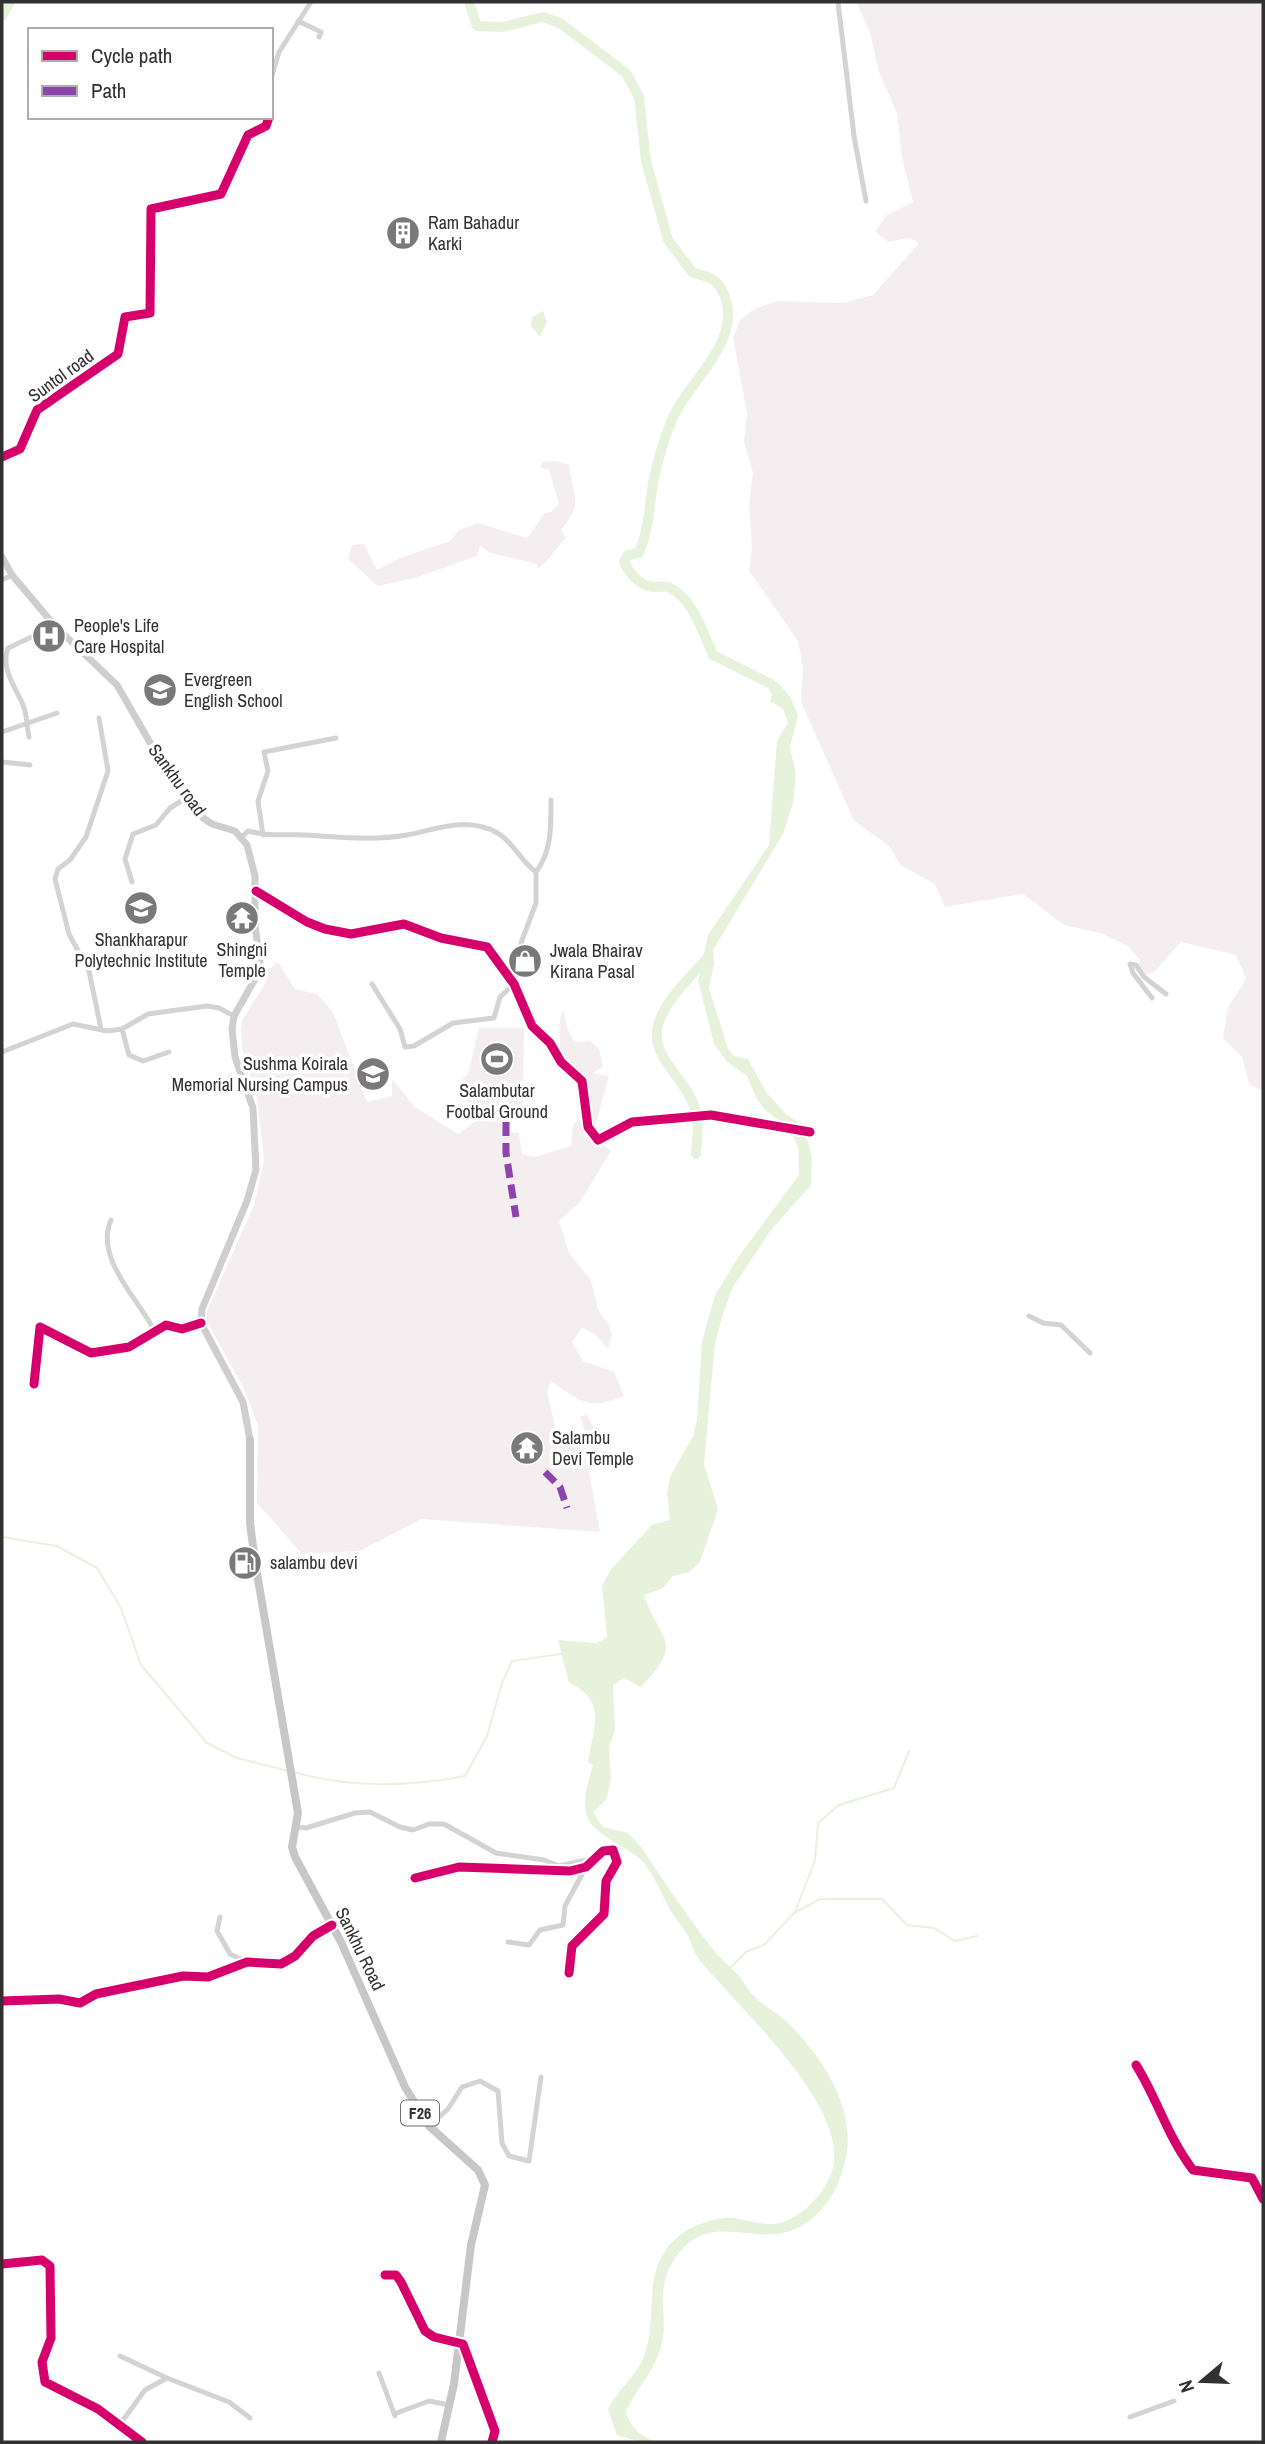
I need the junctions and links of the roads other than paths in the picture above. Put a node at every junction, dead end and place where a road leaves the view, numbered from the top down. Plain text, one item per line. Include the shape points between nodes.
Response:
1 (311, 2) edge
2 (838, 2) edge
3 (298, 21) junction
4 (319, 37) dead end
5 (273, 70) edge
6 (268, 119) edge
7 (866, 201) dead end
8 (2, 457) edge
9 (2, 557) edge
10 (12, 575) junction
11 (2, 580) edge
12 (55, 626) junction
13 (57, 713) dead end
14 (99, 718) dead end
15 (26, 724) junction
16 (2, 732) edge
17 (29, 737) dead end
18 (336, 738) dead end
19 (2, 762) edge
20 (30, 765) dead end
21 (188, 797) junction
22 (551, 800) dead end
23 (263, 835) junction
24 (242, 837) junction
25 (536, 873) junction
26 (132, 882) dead end
27 (256, 891) junction
28 (372, 984) dead end
29 (514, 984) junction
30 (1166, 994) dead end
31 (1153, 998) dead end
32 (234, 1016) junction
33 (122, 1029) junction
34 (101, 1030) junction
35 (2, 1052) edge
36 (169, 1052) dead end
37 (810, 1132) dead end
38 (111, 1220) dead end
39 (1029, 1316) dead end
40 (201, 1323) junction
41 (154, 1330) junction
42 (1090, 1353) dead end
43 (34, 1384) dead end
44 (250, 1440) joint
45 (297, 1827) junction
46 (592, 1859) junction
47 (586, 1867) junction
48 (415, 1878) dead end
49 (220, 1917) dead end
50 (332, 1925) junction
51 (508, 1942) dead end
52 (247, 1962) junction
53 (569, 1973) dead end
54 (2, 2001) edge
55 (1136, 2064) dead end
56 (541, 2077) dead end
57 (429, 2126) junction
58 (1263, 2199) edge
59 (2, 2264) edge
60 (385, 2275) dead end
61 (458, 2342) junction
62 (120, 2356) dead end
63 (379, 2373) dead end
64 (167, 2378) junction
65 (1174, 2401) dead end
66 (449, 2405) junction
67 (1129, 2417) dead end
68 (250, 2418) dead end
69 (118, 2427) junction
70 (142, 2442) edge
71 (441, 2442) edge
72 (492, 2442) edge

1 - 3 street
2 - 7 street
3 - 4 street via 321,32
3 - 5 street
6 - 8 street, Suntol road via 266,126 248,135 221,194 151,209 150,313 125,317 118,354 40,407 20,449
9 - 10 main road, Sankhu road
10 - 11 street
10 - 12 main road, Sankhu road
12 - 15 street via 6,652 8,673
12 - 21 main road, Sankhu road via 117,685 160,760
13 - 15 street
14 - 34 street via 108,771 86,837 58,869 55,879 69,934 89,971
15 - 16 street
15 - 17 street
18 - 23 street via 264,752 268,771 258,801
19 - 20 street
21 - 24 main road, Sankhu road via 206,821
21 - 26 street via 170,808 156,825 133,834 125,859
22 - 25 street via 549,842
23 - 24 street via 248,831
23 - 25 street via 347,840 407,835 448,824 486,828 515,845 522,861
24 - 27 main road via 253,864
25 - 29 street via 536,903 521,943
27 - 29 street via 325,929 351,934 404,924 482,946
27 - 32 main road via 260,962
28 - 29 street via 400,1029 405,1047 453,1023 494,1018 500,997
29 - 37 street via 532,1026 582,1081 586,1119 596,1138 603,1139 632,1122 702,1116
30 - 31 street via 1130,964
32 - 33 street via 207,1006 148,1014
32 - 40 main road via 232,1043 253,1108 256,1170 202,1309
33 - 34 street
33 - 36 street via 130,1055 143,1061
34 - 35 street via 73,1024
38 - 41 street via 109,1239 122,1285
39 - 42 street via 1061,1325
40 - 41 street
40 - 44 main road, F26 via 243,1402
41 - 43 street via 129,1347 91,1353 40,1327
44 - 45 main road, Sankhu Road / F26 via 250,1523
45 - 46 street via 370,1812 413,1830 444,1824 496,1853 559,1866
45 - 50 main road, Sankhu Road / F26 via 293,1851
46 - 47 street
46 - 53 street via 610,1849 617,1862 606,1881 604,1914 572,1947
47 - 48 street via 558,1872 459,1867
47 - 51 street via 565,1906 563,1925 540,1930 529,1945
49 - 52 street via 217,1931 230,1954
50 - 52 street via 313,1936 287,1962
50 - 57 main road, Sankhu Road / F26 via 405,2087
52 - 54 street via 208,1977 183,1976 96,1994 80,2003
55 - 58 street via 1158,2101 1173,2142 1194,2171 1252,2178
56 - 57 street via 529,2161 509,2156 502,2143 498,2091 480,2081 463,2087
57 - 61 main road, Sankhu Road / F26 via 478,2170 485,2185 471,2245
59 - 69 main road via 42,2259 50,2266 51,2338 42,2362 43,2379 97,2409
60 - 61 street via 396,2275 425,2331
61 - 66 main road, Sankhu Road / F26
61 - 72 street via 467,2350 486,2400 495,2431
62 - 64 street
63 - 66 street via 395,2416 429,2401
64 - 68 street via 229,2402
64 - 69 street via 145,2390
65 - 67 street
66 - 71 main road, Sankhu Road / F26
69 - 70 main road

